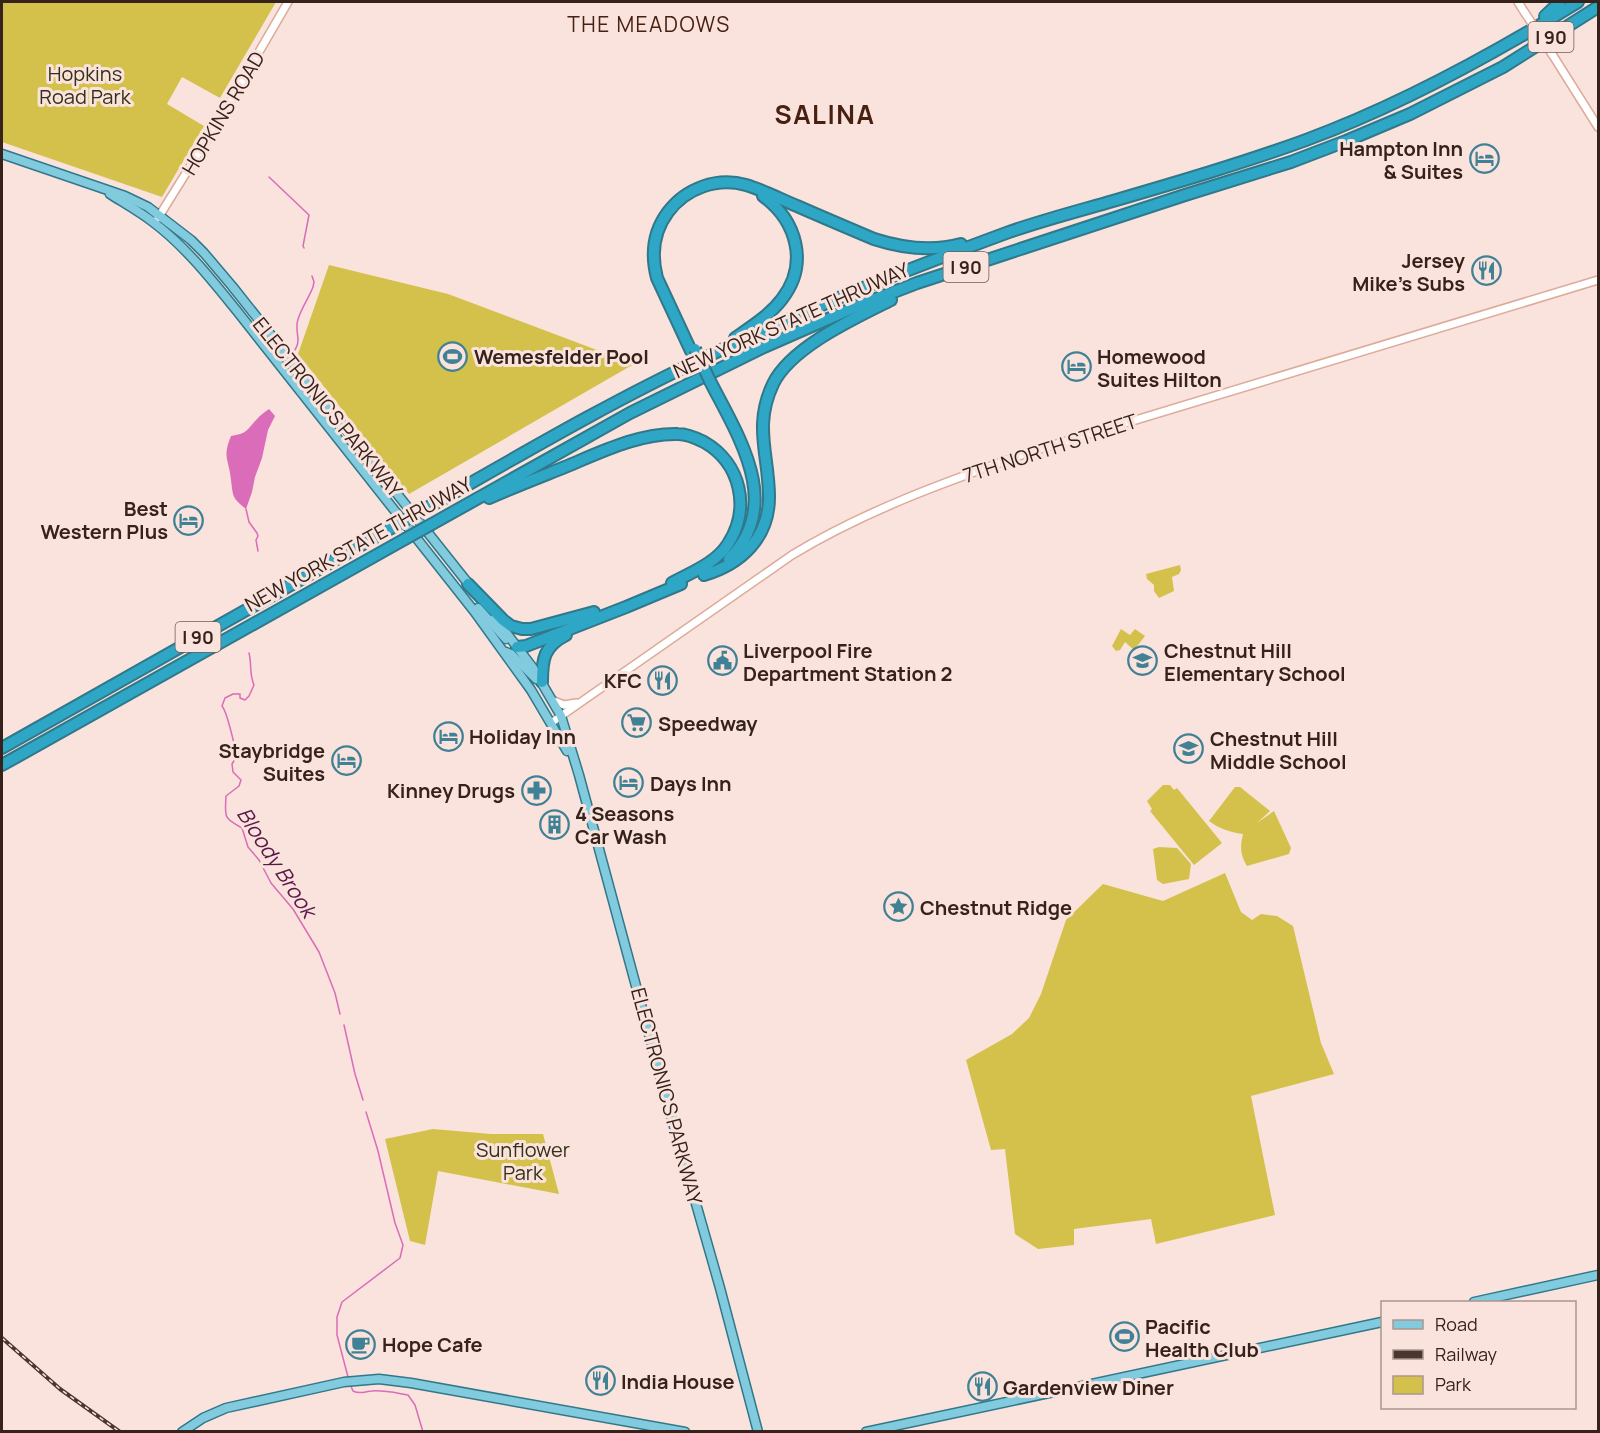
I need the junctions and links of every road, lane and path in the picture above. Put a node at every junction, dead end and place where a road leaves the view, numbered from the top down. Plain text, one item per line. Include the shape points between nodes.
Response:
1 (288, 2) edge
2 (1518, 2) edge
3 (1560, 2) edge
4 (1578, 2) edge
5 (1599, 7) edge
6 (1505, 45) junction
7 (1599, 127) edge
8 (2, 153) edge
9 (157, 219) junction
10 (1014, 231) junction
11 (953, 271) junction
12 (1599, 280) edge
13 (217, 286) junction
14 (249, 309) junction
15 (237, 311) junction
16 (693, 350) junction
17 (287, 354) junction
18 (704, 357) junction
19 (709, 381) junction
20 (450, 514) junction
21 (441, 568) junction
22 (704, 574) junction
23 (672, 583) junction
24 (468, 584) junction
25 (600, 613) junction
26 (517, 646) junction
27 (503, 650) junction
28 (542, 682) junction
29 (551, 697) junction
30 (582, 701) junction
31 (561, 716) junction
32 (551, 723) junction
33 (2, 748) edge
34 (574, 762) junction
35 (2, 765) edge
36 (1599, 1275) edge
37 (1479, 1301) edge
38 (1381, 1322) edge
39 (182, 1431) edge
40 (685, 1431) edge
41 (758, 1431) edge
42 (866, 1431) edge

1 - 9 street, HOPKINS ROAD
2 - 7 street, bridge
3 - 6 highway
4 - 6 highway, NEW YORK STATE THRUWAY / I 90
5 - 11 highway, NEW YORK STATE THRUWAY / I 90 via 1503,67 1346,141
6 - 10 highway, NEW YORK STATE THRUWAY / I 90 via 1432,84 1306,140
8 - 9 main road via 100,189
9 - 13 main road, ELECTRONICS PARKWAY
9 - 14 main road, ELECTRONICS PARKWAY via 191,240
10 - 16 highway via 953,247 910,248 874,239 748,185 723,182 702,186 680,199 668,212 660,224 654,252 657,278
10 - 18 highway, NEW YORK STATE THRUWAY / I 90 via 832,300
11 - 20 highway, NEW YORK STATE THRUWAY / I 90 via 860,306 723,366
11 - 22 highway via 829,333 779,374 763,413 769,497 763,528 746,553 732,564
12 - 30 street, 7TH NORTH STREET via 1030,452 893,504 792,555
13 - 14 main road
13 - 15 main road, ELECTRONICS PARKWAY
14 - 17 main road, ELECTRONICS PARKWAY
15 - 17 main road
15 - 21 main road, ELECTRONICS PARKWAY
16 - 18 highway via 661,278 657,257 661,234 678,206 699,192 732,186 752,191 772,203 794,235 795,272 781,301 751,327
16 - 19 highway, bridge
17 - 24 main road, ELECTRONICS PARKWAY
18 - 33 highway, NEW YORK STATE THRUWAY / I 90, bridge via 576,423
19 - 22 highway via 745,452 755,506 742,545 728,560
19 - 23 highway via 740,451 749,483 751,511 740,540 723,559
20 - 23 highway via 642,438 679,434 697,438 716,450 736,477 741,493 739,520 727,546 716,557
20 - 35 highway, NEW YORK STATE THRUWAY / I 90, bridge
21 - 26 main road via 501,634
21 - 27 main road, ELECTRONICS PARKWAY
22 - 25 highway via 626,607
23 - 25 highway
24 - 25 highway via 503,620 522,629
24 - 26 main road, ELECTRONICS PARKWAY
25 - 26 highway via 526,646
25 - 28 highway via 552,644 543,662
26 - 27 main road
26 - 28 main road, ELECTRONICS PARKWAY
27 - 29 main road via 512,654
27 - 32 main road, ELECTRONICS PARKWAY
28 - 29 main road, ELECTRONICS PARKWAY
29 - 30 street via 561,704
29 - 31 main road, ELECTRONICS PARKWAY
30 - 31 street, 7TH NORTH STREET
31 - 32 street, 7TH NORTH STREET
31 - 34 main road, ELECTRONICS PARKWAY
32 - 34 main road, ELECTRONICS PARKWAY
34 - 41 main road, ELECTRONICS PARKWAY
36 - 37 main road
38 - 42 main road
39 - 40 main road via 226,1408 349,1381 379,1379

